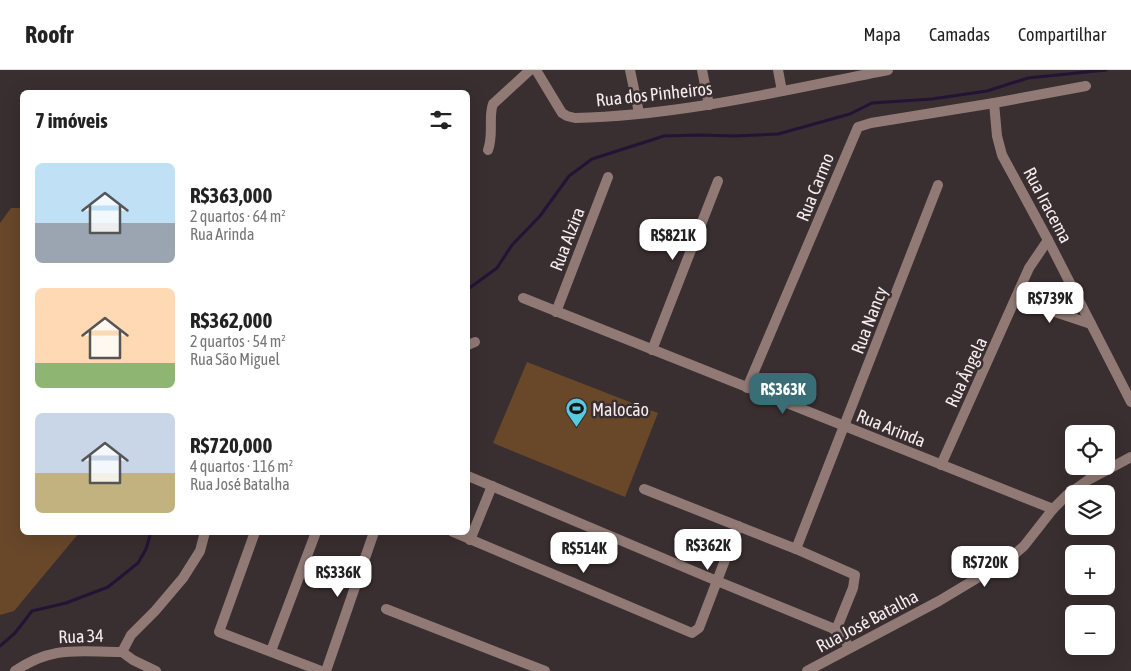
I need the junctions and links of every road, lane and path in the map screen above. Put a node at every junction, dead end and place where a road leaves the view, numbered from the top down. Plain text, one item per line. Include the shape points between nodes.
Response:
1 (530, 70) edge
2 (536, 70) edge
3 (630, 70) edge
4 (702, 70) edge
5 (778, 70) edge
6 (888, 70) edge
7 (857, 73) edge
8 (1086, 86) dead end
9 (782, 91) junction
10 (994, 103) junction
11 (709, 105) junction
12 (639, 113) junction
13 (488, 150) dead end
14 (608, 177) dead end
15 (718, 181) dead end
16 (938, 185) dead end
17 (1048, 240) junction
18 (523, 298) dead end
19 (1016, 299) junction
20 (556, 312) junction
21 (1091, 324) junction
22 (652, 350) junction
23 (747, 388) junction
24 (1131, 402) edge
25 (845, 427) junction
26 (1131, 457) edge
27 (941, 465) junction
28 (470, 477) edge
29 (492, 486) junction
30 (644, 489) dead end
31 (1053, 509) junction
32 (738, 526) junction
33 (204, 535) edge
34 (254, 535) edge
35 (315, 535) edge
36 (373, 535) edge
37 (459, 535) edge
38 (470, 540) junction
39 (796, 550) junction
40 (717, 581) junction
41 (386, 609) dead end
42 (836, 630) junction
43 (849, 648) junction
44 (271, 651) junction
45 (122, 652) junction
46 (15, 671) edge
47 (156, 671) edge
48 (321, 671) edge
49 (326, 671) edge
50 (545, 671) edge
51 (807, 671) edge

1 - 13 street via 493,104
2 - 12 street, Rua dos Pinheiros via 556,106 567,116 586,118
3 - 12 street
4 - 11 street
5 - 9 street
6 - 7 street, Rua dos Pinheiros
7 - 9 street, Rua dos Pinheiros
8 - 10 street
9 - 11 street, Rua dos Pinheiros
10 - 17 street, Rua Iracema via 1002,155
10 - 23 street, Rua Carmo via 858,127
11 - 12 street, Rua dos Pinheiros
14 - 20 street, Rua Alzira
15 - 22 street
16 - 25 street, Rua Nancy
17 - 19 street, Rua Ângela via 1034,260
17 - 21 street, Rua Iracema
18 - 20 street, Rua Arinda
19 - 21 street
19 - 27 street, Rua Ângela
20 - 22 street, Rua Arinda
21 - 24 street, Rua Iracema
22 - 23 street, Rua Arinda
23 - 25 street, Rua Arinda
25 - 27 street, Rua Arinda
25 - 39 street, Rua Nancy
26 - 31 street, Rua José Batalha via 1076,488
27 - 31 street, Rua Arinda
28 - 29 street
29 - 38 street
29 - 40 street
30 - 32 street
31 - 43 street, Rua José Batalha via 1024,546 1009,559
32 - 39 street
32 - 40 street
33 - 45 street via 200,551 183,578 131,635
34 - 44 street via 219,632
35 - 44 street
36 - 49 street
37 - 38 street
38 - 40 street via 692,633 699,628
39 - 42 street via 855,575
40 - 42 street
41 - 50 street
42 - 43 street
43 - 51 street, Rua José Batalha
44 - 48 street
45 - 46 street, Rua 34 via 51,653
45 - 47 street

